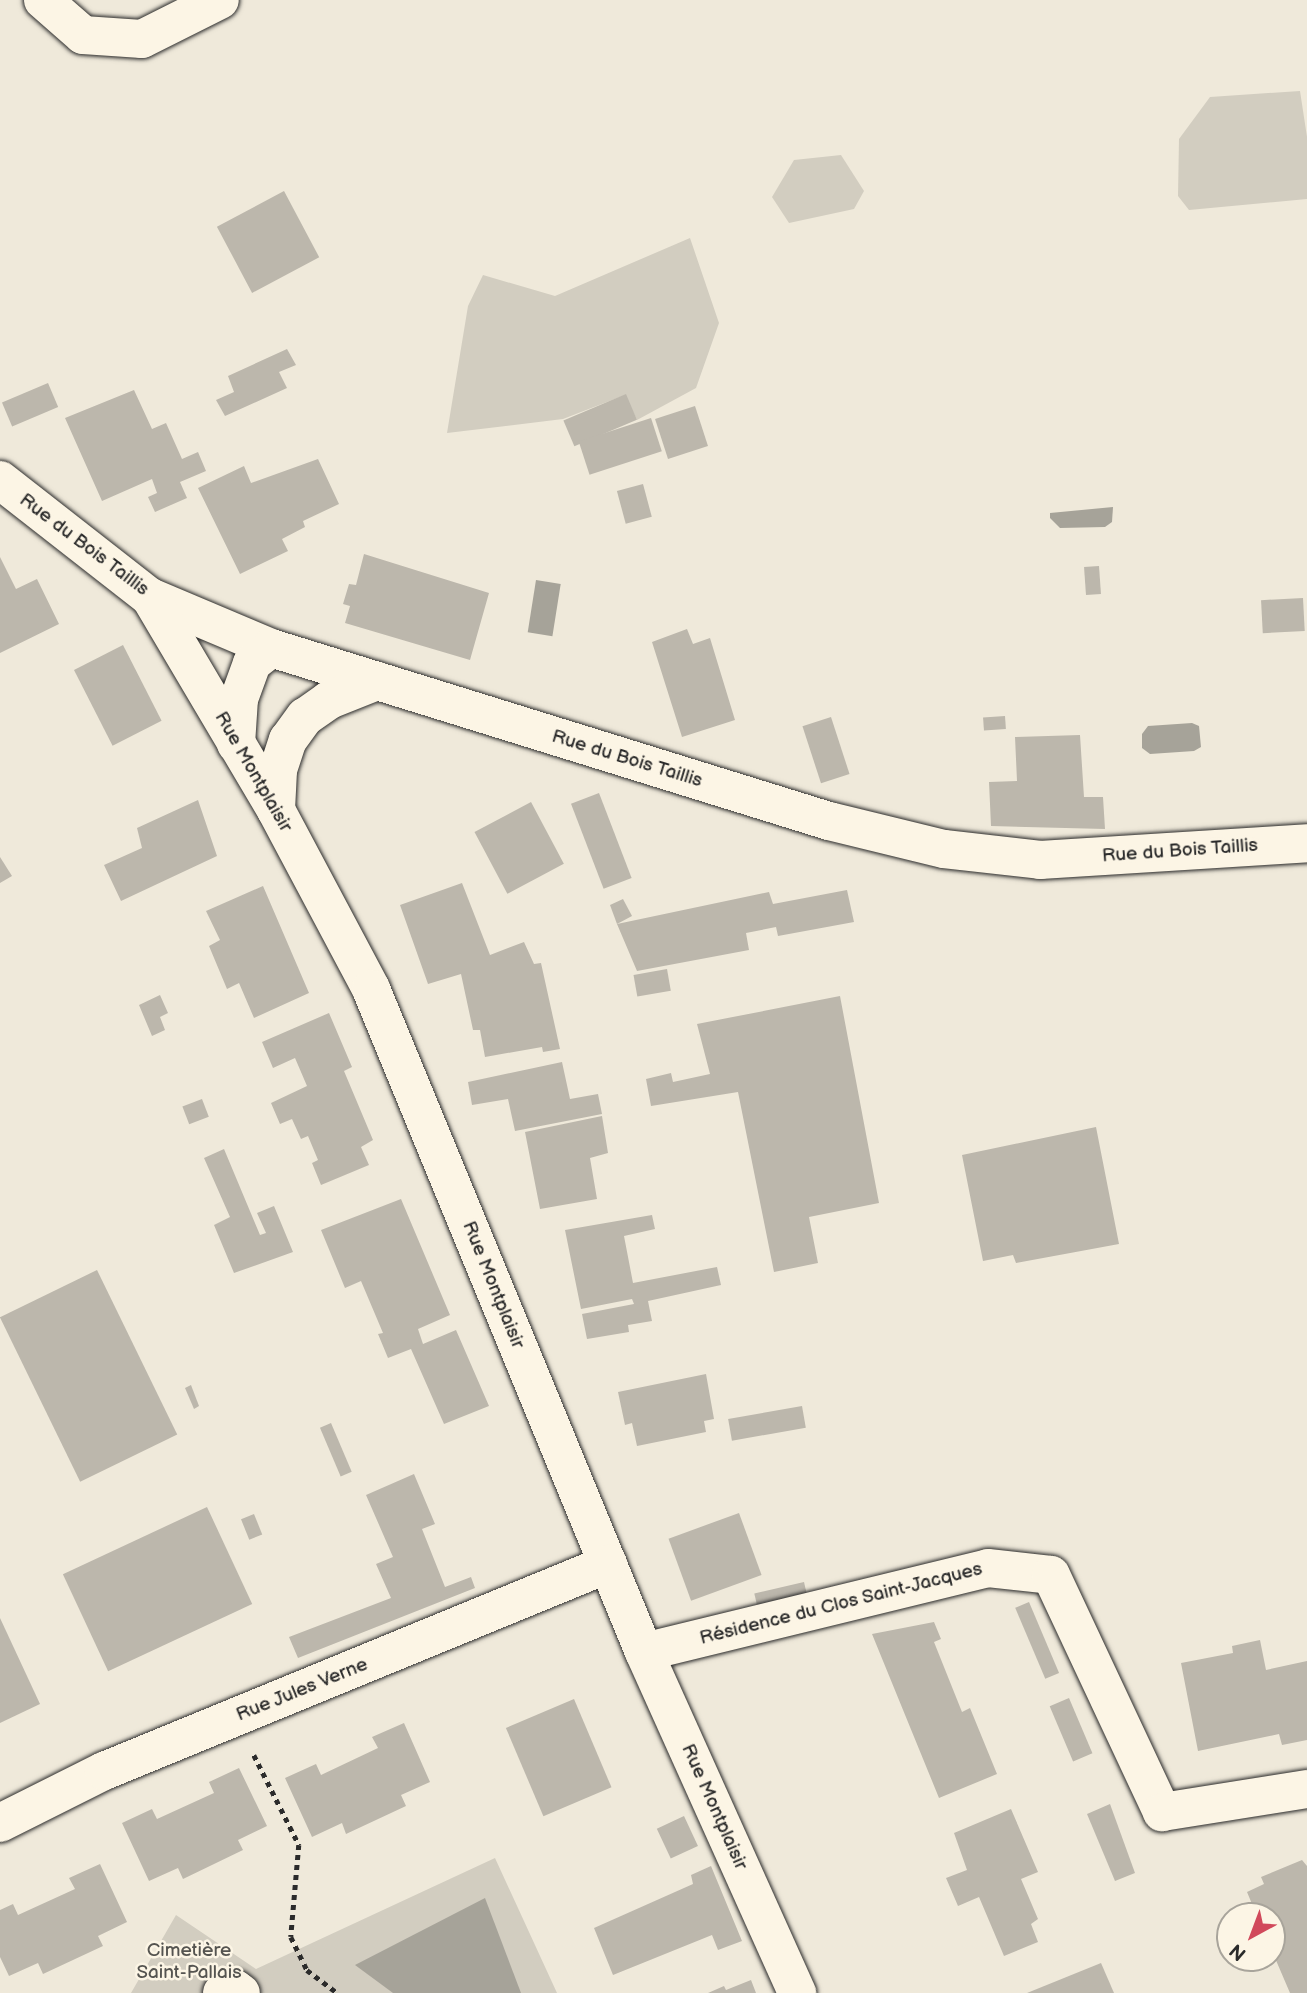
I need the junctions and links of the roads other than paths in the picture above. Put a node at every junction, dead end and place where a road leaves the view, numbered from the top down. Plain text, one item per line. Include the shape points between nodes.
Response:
1 (43, 0) edge
2 (220, 0) edge
3 (0, 480) edge
4 (150, 597) junction
5 (271, 648) junction
6 (377, 681) junction
7 (236, 744) junction
8 (276, 810) junction
9 (1307, 843) edge
10 (608, 1564) junction
11 (644, 1652) junction
12 (1307, 1789) edge
13 (0, 1823) edge
14 (222, 1993) edge
15 (241, 1993) edge
16 (797, 1993) edge

1 - 2 street via 83,35 142,39
3 - 4 street, Rue du Bois Taillis
4 - 5 street, Rue du Bois Taillis
4 - 7 street, Rue Montplaisir
5 - 6 street, Rue du Bois Taillis
5 - 7 street via 252,663 239,699
6 - 8 street via 305,717 285,750
6 - 9 street, Rue du Bois Taillis via 829,821 944,849 1040,860
7 - 8 street, Rue Montplaisir
8 - 10 street, Rue Montplaisir via 371,989
10 - 11 street, Rue Montplaisir
10 - 13 street, Rue Jules Verne via 104,1771
11 - 12 street, Résidence du Clos Saint-Jacques via 988,1568 1051,1575 1162,1812
11 - 16 street, Rue Montplaisir
14 - 15 street via 235,1989

